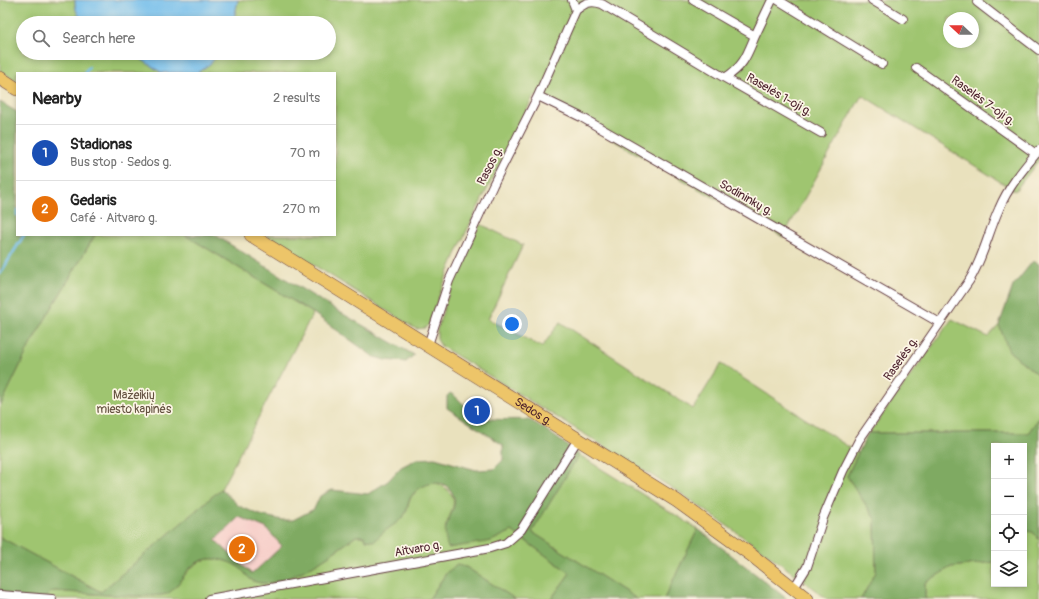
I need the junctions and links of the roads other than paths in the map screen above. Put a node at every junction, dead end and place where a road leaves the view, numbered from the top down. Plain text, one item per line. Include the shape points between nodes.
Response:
1 (572, 0) edge
2 (582, 0) edge
3 (692, 0) edge
4 (772, 0) edge
5 (778, 0) edge
6 (872, 0) edge
7 (977, 2) dead end
8 (576, 10) junction
9 (903, 19) dead end
10 (755, 36) junction
11 (1039, 50) edge
12 (882, 64) dead end
13 (916, 68) dead end
14 (0, 78) edge
15 (725, 78) junction
16 (16, 88) edge
17 (538, 96) junction
18 (821, 133) dead end
19 (1037, 152) edge
20 (253, 236) edge
21 (940, 324) junction
22 (428, 345) junction
23 (578, 439) junction
24 (794, 588) junction
25 (0, 595) edge
26 (52, 599) edge
27 (209, 599) edge
28 (807, 599) edge

1 - 8 street
2 - 8 street, Rasos g.
3 - 10 street
4 - 10 street
5 - 12 street
6 - 9 street
7 - 11 street
8 - 15 street, Raselės 1-oji g. via 587,2 602,4
8 - 17 street, Rasos g.
10 - 15 street via 744,62 738,70
13 - 19 street, Raselės 7-oji g.
14 - 16 main road
15 - 18 street, Raselės 1-oji g.
17 - 21 street, Sodininkų g. via 581,117
17 - 22 street, Rasos g. via 449,281
19 - 21 street, Raselės g. via 1010,189 999,209 975,272
20 - 22 main road, Sedos g.
21 - 24 street, Raselės g. via 859,440 823,518 807,567
22 - 23 main road, Sedos g.
23 - 24 main road, Sedos g. via 711,524
23 - 27 street, Aitvaro g. via 522,530 506,543
24 - 28 main road, Sedos g.
25 - 26 street

